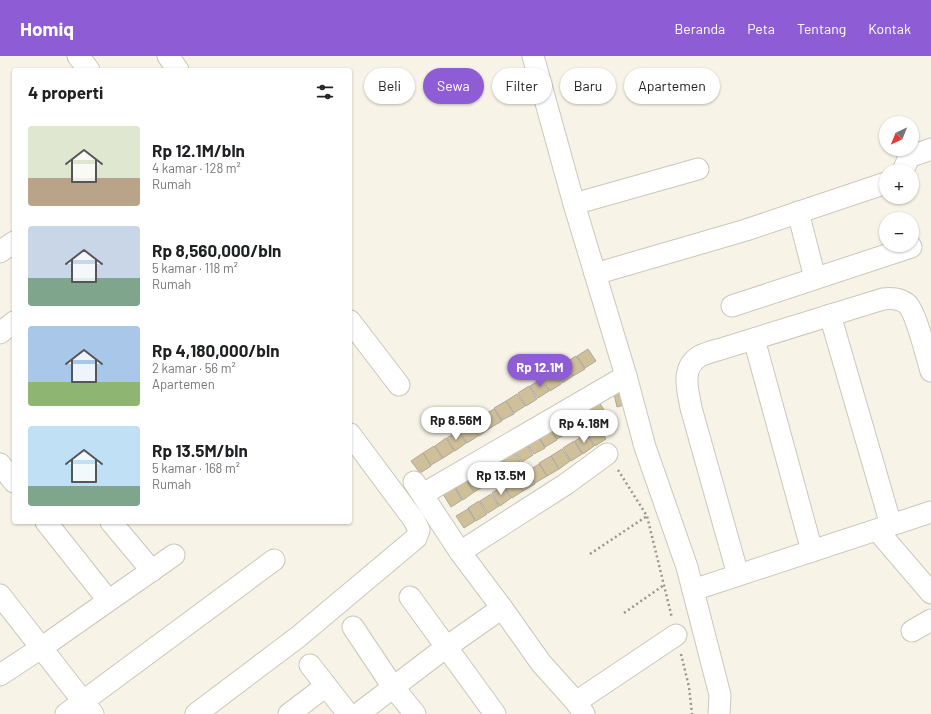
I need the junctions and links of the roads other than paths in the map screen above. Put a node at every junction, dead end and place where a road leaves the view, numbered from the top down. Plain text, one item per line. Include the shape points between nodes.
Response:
1 (78, 56) edge
2 (168, 56) edge
3 (533, 56) edge
4 (87, 68) edge
5 (177, 68) edge
6 (931, 149) edge
7 (906, 164) edge
8 (698, 169) dead end
9 (879, 185) edge
10 (574, 204) junction
11 (798, 212) junction
12 (895, 252) edge
13 (595, 274) junction
14 (815, 278) junction
15 (732, 306) dead end
16 (830, 316) junction
17 (12, 324) edge
18 (352, 324) edge
19 (0, 333) edge
20 (754, 339) junction
21 (931, 371) edge
22 (626, 376) junction
23 (399, 385) dead end
24 (352, 437) edge
25 (607, 454) road end
26 (0, 464) edge
27 (12, 479) edge
28 (931, 512) edge
29 (48, 524) edge
30 (113, 524) edge
31 (884, 527) junction
32 (812, 551) junction
33 (460, 552) junction
34 (174, 555) dead end
35 (274, 560) dead end
36 (152, 571) junction
37 (738, 575) junction
38 (693, 590) junction
39 (931, 593) edge
40 (0, 595) edge
41 (410, 597) dead end
42 (108, 600) junction
43 (502, 608) junction
44 (931, 620) edge
45 (353, 627) dead end
46 (912, 631) dead end
47 (676, 635) road end
48 (41, 648) junction
49 (445, 648) junction
50 (310, 665) dead end
51 (0, 675) edge
52 (326, 686) junction
53 (393, 687) junction
54 (88, 707) edge
55 (580, 708) edge
56 (66, 714) edge
57 (196, 714) edge
58 (289, 714) edge
59 (348, 714) edge
60 (358, 714) edge
61 (415, 714) edge
62 (495, 714) edge
63 (719, 714) edge

1 - 4 street
2 - 5 street
3 - 10 street
6 - 7 street via 909,157
8 - 10 street
9 - 11 street
10 - 13 street
11 - 13 street via 746,230
11 - 14 street
12 - 14 street
13 - 22 street
14 - 15 street
16 - 20 street
16 - 21 street via 883,299 901,300 908,305 918,328
16 - 31 street
17 - 19 street
18 - 23 street
20 - 32 street
20 - 37 street via 700,356 691,364 686,380 691,408
22 - 33 street via 418,488
22 - 38 street via 645,447
24 - 57 street via 414,520 419,530 416,538 298,638
25 - 33 street via 566,484
26 - 27 street
28 - 31 street
29 - 42 street
30 - 36 street
31 - 32 street
31 - 39 street
32 - 37 street
33 - 43 street
34 - 36 street
35 - 54 street
36 - 42 street
37 - 38 street
38 - 63 street via 720,695
40 - 48 street
41 - 49 street
42 - 48 street
43 - 49 street
43 - 55 street via 541,663
44 - 46 street
45 - 53 street
47 - 55 street
48 - 51 street
48 - 54 street
49 - 53 street
49 - 62 street
50 - 52 street
52 - 58 street
52 - 59 street
53 - 60 street
53 - 61 street
54 - 56 street

